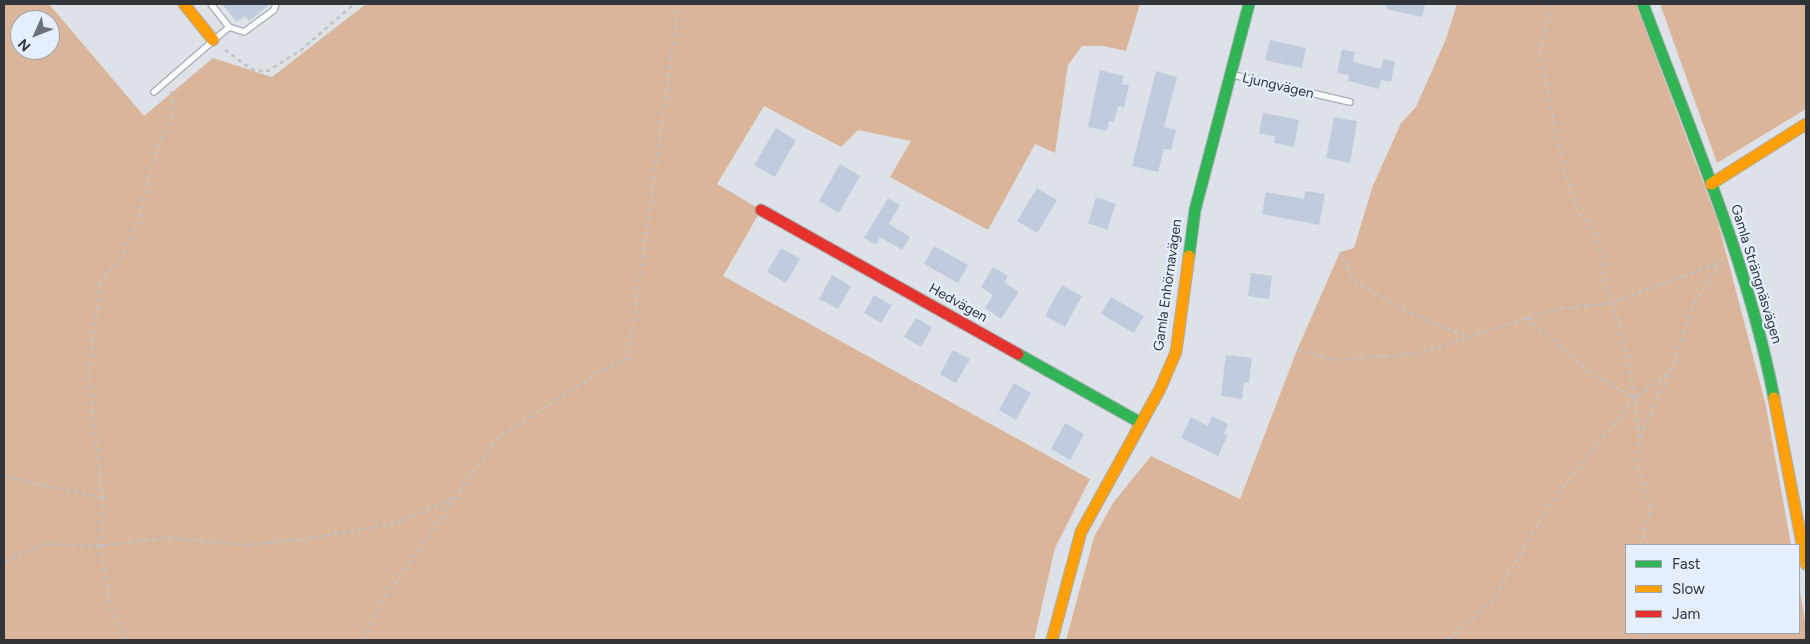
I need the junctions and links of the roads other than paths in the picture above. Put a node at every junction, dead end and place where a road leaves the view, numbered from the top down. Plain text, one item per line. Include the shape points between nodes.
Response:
1 (184, 4) edge
2 (211, 4) edge
3 (276, 4) edge
4 (1249, 4) edge
5 (1643, 4) edge
6 (228, 27) junction
7 (216, 42) junction
8 (1229, 74) junction
9 (154, 92) dead end
10 (1350, 102) dead end
11 (1806, 124) edge
12 (1711, 184) junction
13 (761, 210) dead end
14 (1141, 423) junction
15 (1806, 564) edge
16 (1052, 640) edge

1 - 7 street
2 - 6 lane
3 - 6 lane via 274,10 244,32
4 - 8 street, Gamla Enhörnavägen
5 - 12 street, Gamla Strängnäsvägen
6 - 7 lane
7 - 9 lane
8 - 10 lane, Ljungvägen
8 - 14 street, Gamla Enhörnavägen via 1195,210 1176,352
11 - 12 street
12 - 15 street, Gamla Strängnäsvägen via 1764,347
13 - 14 street, Hedvägen
14 - 16 street, Gamla Enhörnavägen via 1081,532

